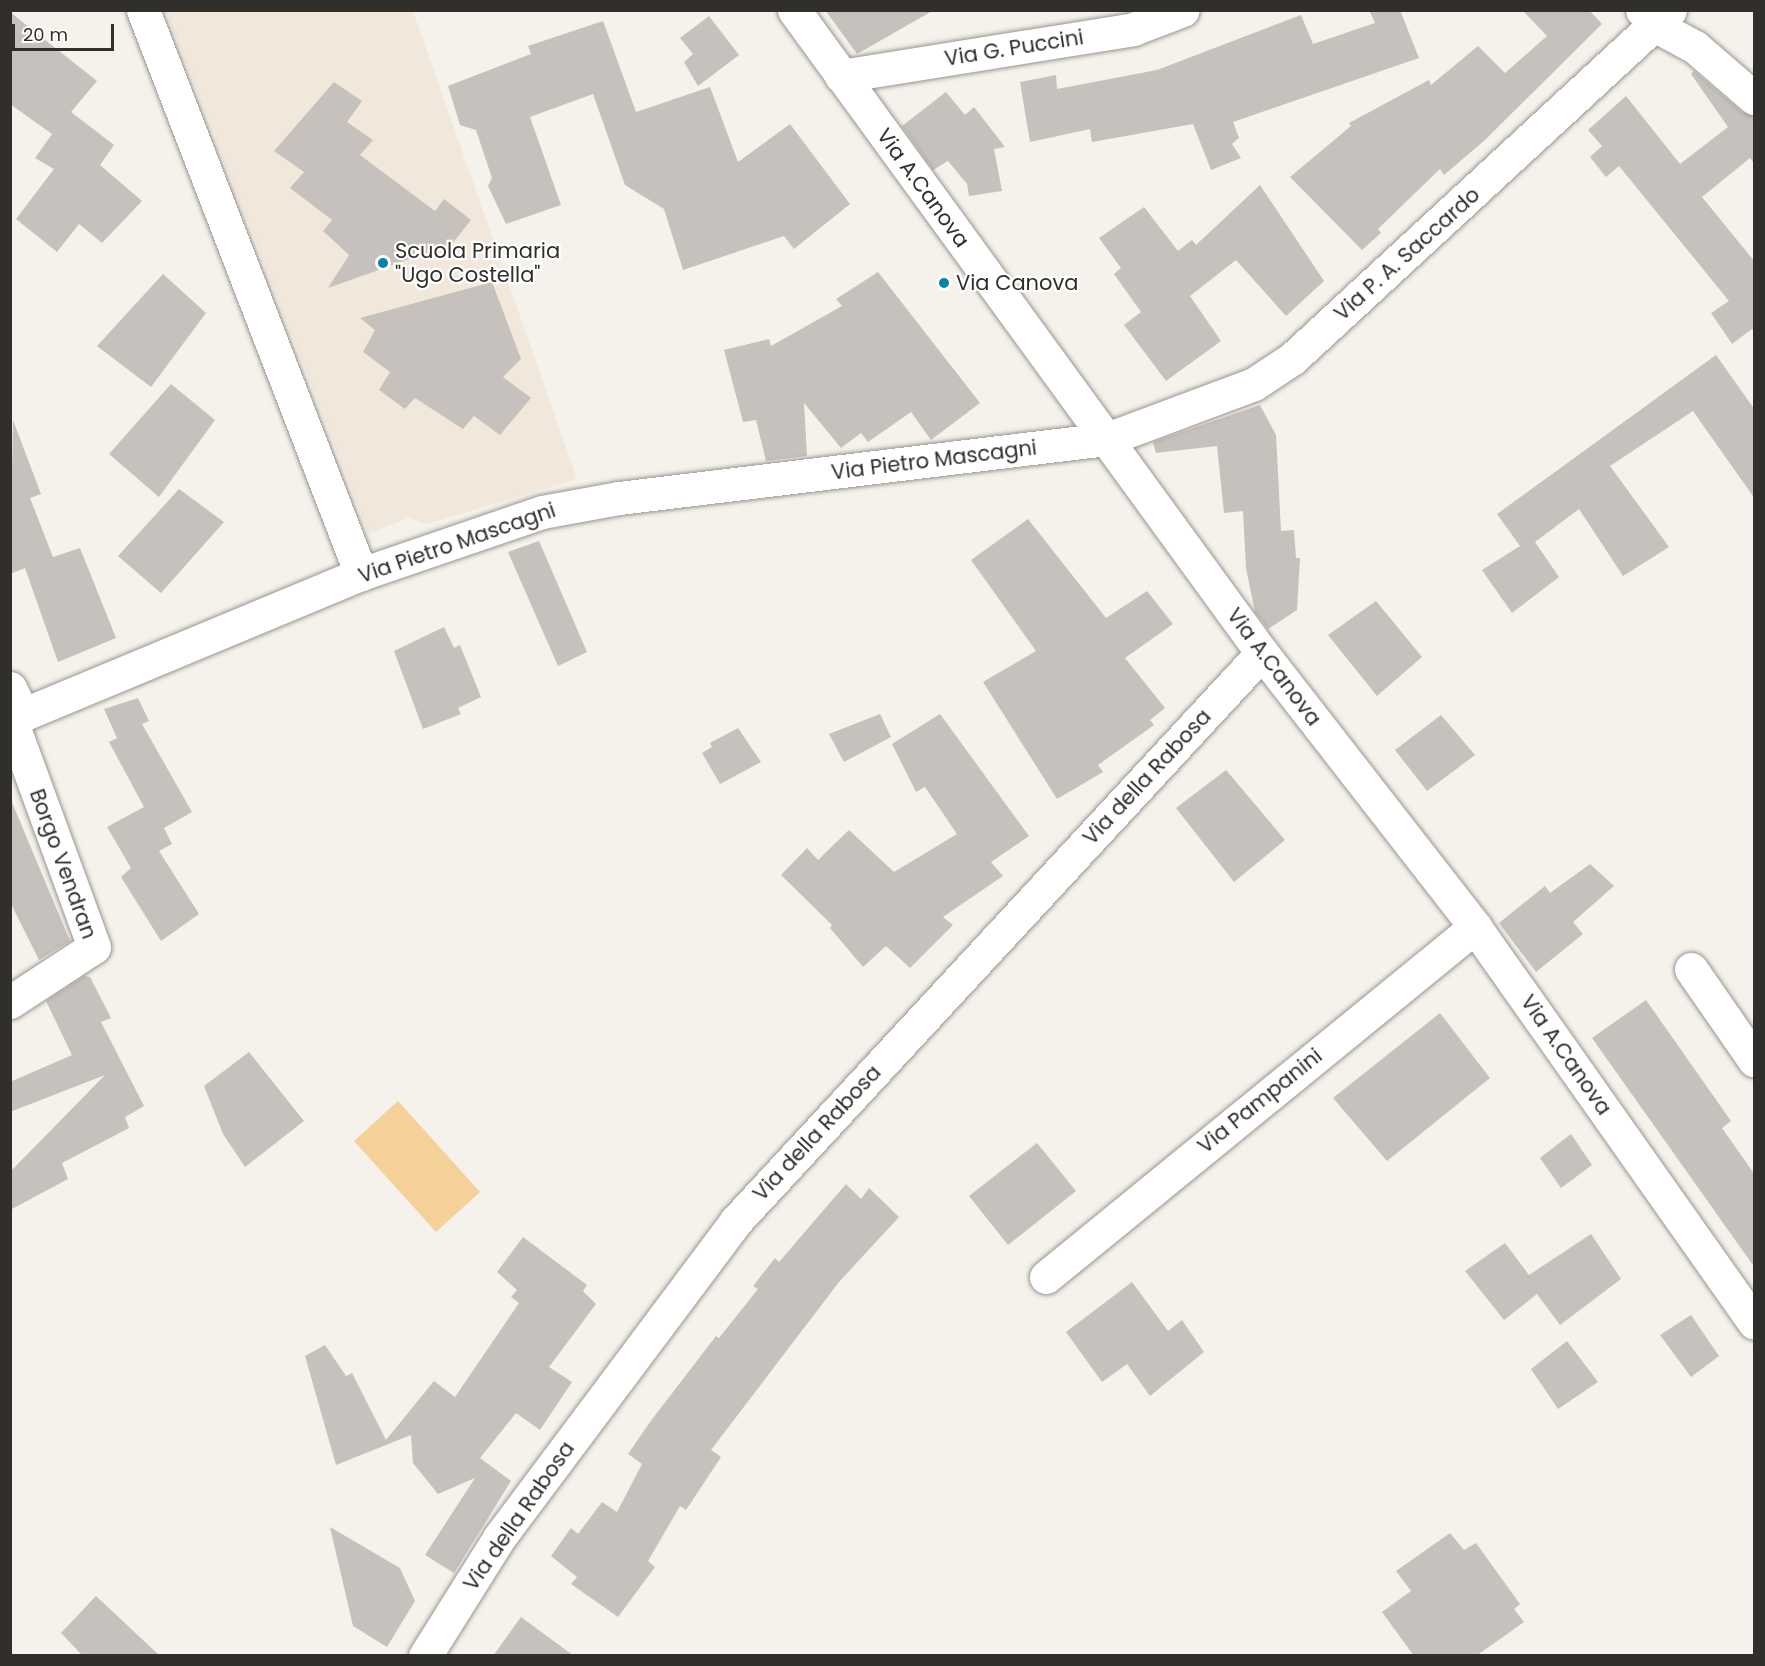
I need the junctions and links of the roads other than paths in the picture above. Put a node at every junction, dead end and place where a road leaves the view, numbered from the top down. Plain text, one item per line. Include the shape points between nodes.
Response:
1 (143, 10) edge
2 (794, 10) edge
3 (1183, 10) edge
4 (1656, 16) edge
5 (841, 76) junction
6 (1755, 98) edge
7 (1107, 439) junction
8 (361, 574) junction
9 (1262, 653) junction
10 (14, 711) edge
11 (1474, 927) junction
12 (1691, 969) dead end
13 (10, 1002) edge
14 (1755, 1060) edge
15 (1046, 1277) dead end
16 (1755, 1323) edge
17 (424, 1656) edge

1 - 8 street
2 - 5 street, Via A.Canova
3 - 5 street, Via G. Puccini via 1133,29
4 - 6 street
4 - 7 street, Via P. A. Saccardo via 1293,358 1254,384
5 - 7 street, Via A.Canova
7 - 8 street, Via Pietro Mascagni via 575,504 494,526
7 - 9 street, Via A.Canova
8 - 10 street, Via Pietro Mascagni
9 - 11 street, Via A.Canova
9 - 17 street, Via della Rabosa via 736,1221 499,1538
10 - 13 street, Borgo Vendran via 94,947
11 - 15 street, Via Pampanini
11 - 16 street, Via A.Canova
12 - 14 street

